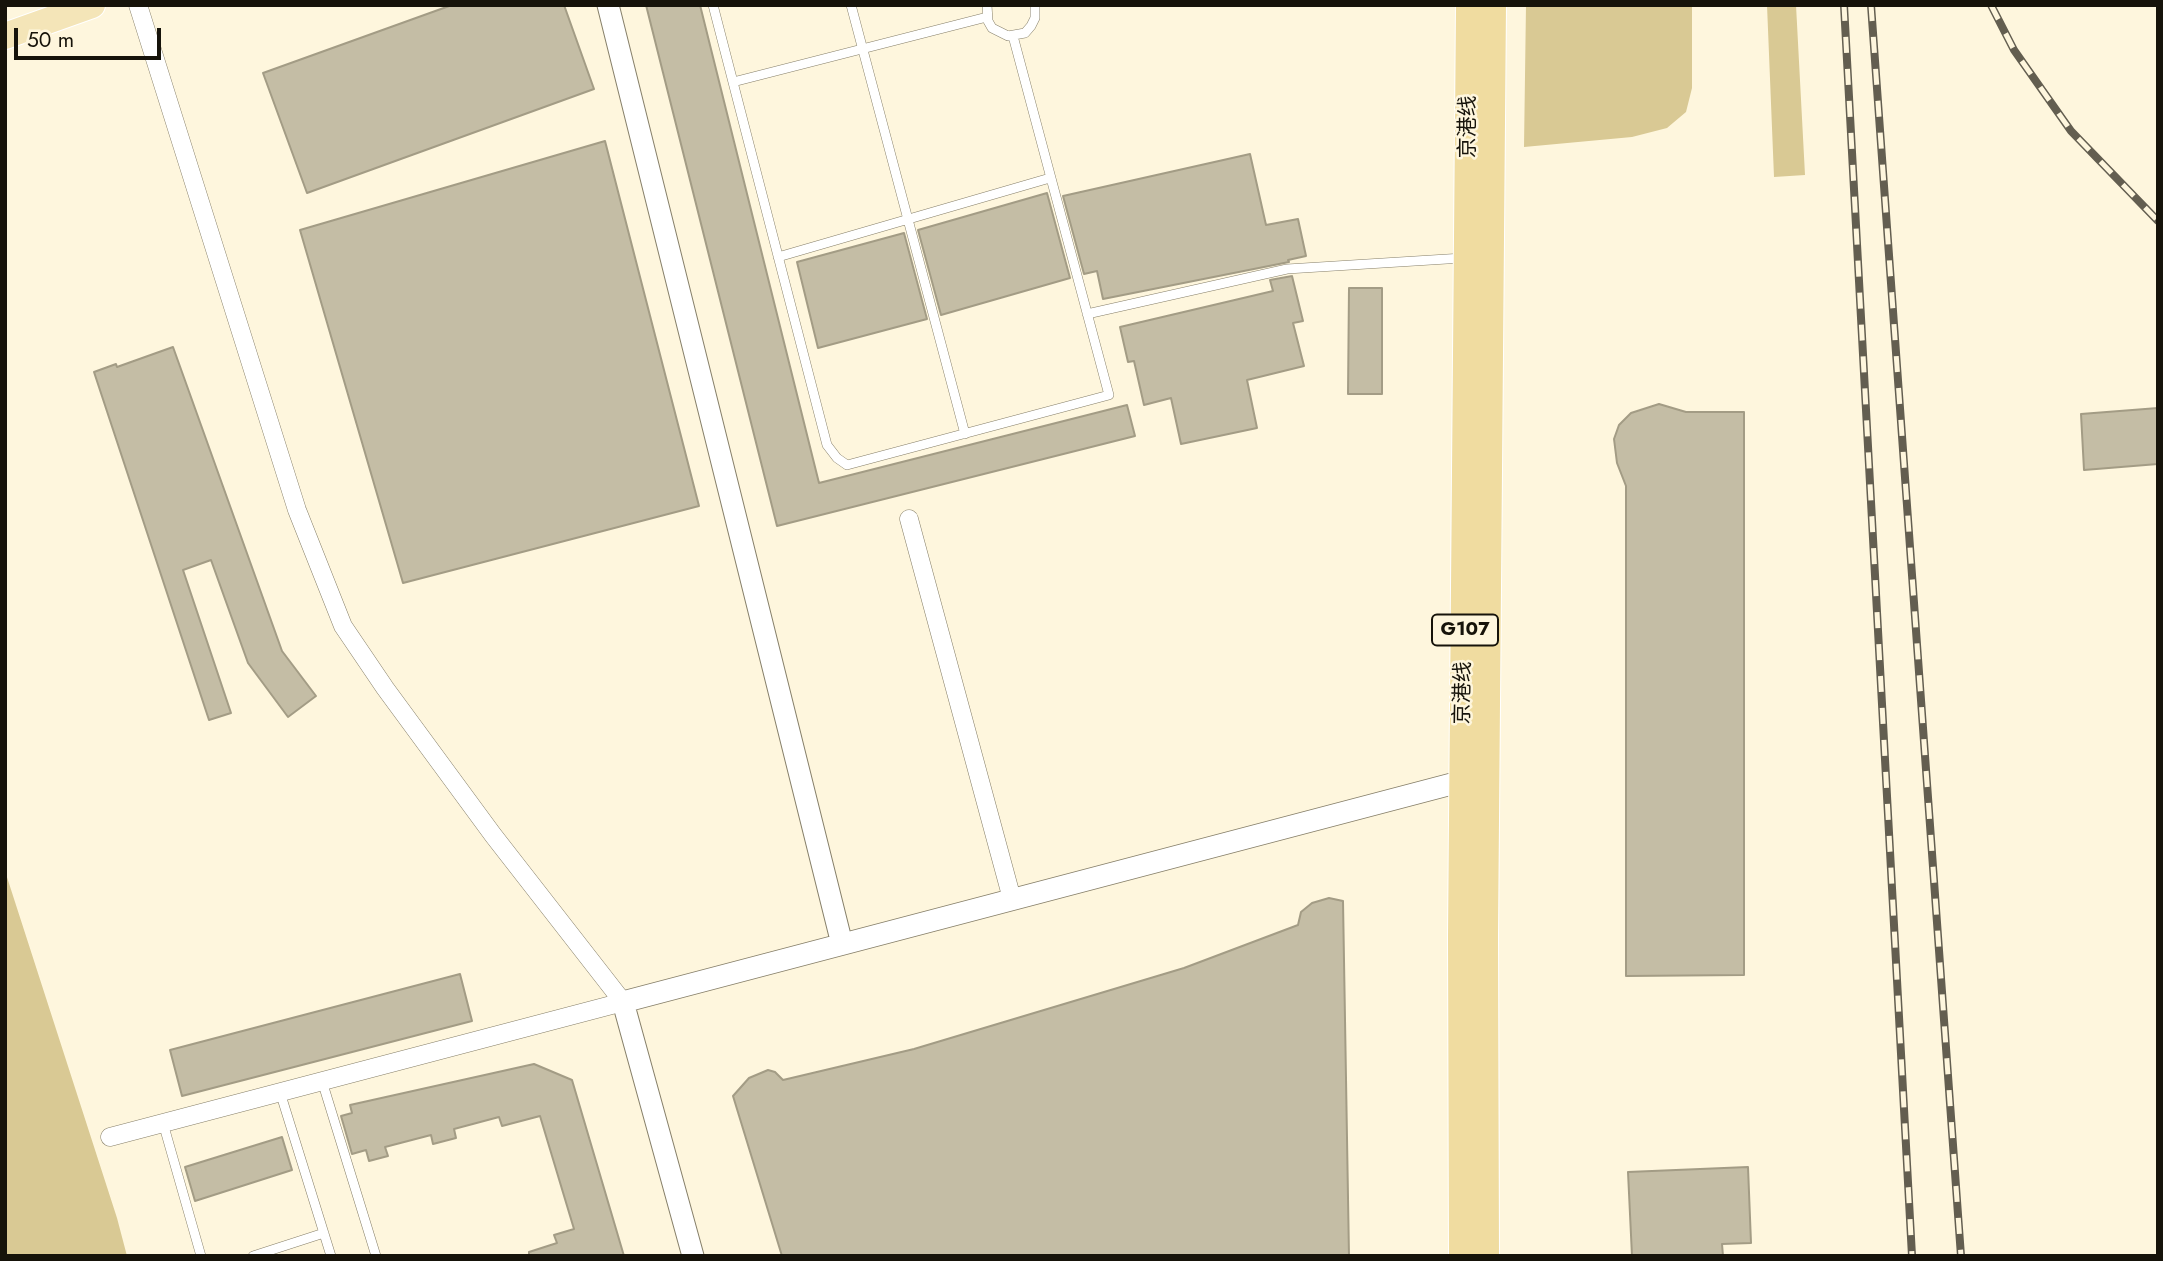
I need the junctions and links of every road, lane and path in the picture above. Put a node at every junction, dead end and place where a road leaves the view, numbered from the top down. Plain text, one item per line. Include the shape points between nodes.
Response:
1 (92, 5) edge
2 (138, 5) edge
3 (608, 5) edge
4 (713, 5) edge
5 (851, 5) edge
6 (988, 5) edge
7 (1035, 5) edge
8 (1470, 5) edge
9 (1492, 5) edge
10 (987, 17) junction
11 (5, 36) edge
12 (1013, 36) junction
13 (863, 49) junction
14 (733, 82) junction
15 (1050, 177) junction
16 (908, 219) junction
17 (778, 257) junction
18 (1468, 258) junction
19 (1087, 314) junction
20 (965, 433) junction
21 (909, 519) dead end
22 (1464, 781) junction
23 (1012, 900) junction
24 (842, 944) junction
25 (624, 1002) junction
26 (322, 1081) junction
27 (280, 1092) junction
28 (163, 1123) junction
29 (110, 1137) dead end
30 (324, 1233) junction
31 (201, 1256) edge
32 (253, 1256) edge
33 (331, 1256) edge
34 (376, 1256) edge
35 (694, 1256) edge
36 (1463, 1256) edge
37 (1485, 1256) edge

1 - 11 main road
2 - 25 street via 297,510 342,626 494,835
3 - 24 street
4 - 14 lane
5 - 13 lane
6 - 10 lane
7 - 12 lane via 1031,26
8 - 18 highway, 京港线 / G107
9 - 37 highway, 京港线 / G107
10 - 12 lane via 999,34
10 - 13 lane
12 - 15 lane
13 - 14 lane
13 - 16 lane
14 - 17 lane
15 - 16 lane
15 - 19 lane
16 - 17 lane
16 - 20 lane
17 - 20 lane via 827,445 837,458 847,465
18 - 19 lane via 1287,269
18 - 22 highway, 京港线 / G107
19 - 20 lane via 1109,396
21 - 23 street
22 - 23 street
22 - 36 highway, 京港线 / G107
23 - 24 street
24 - 25 street
25 - 26 street
25 - 35 street
26 - 27 street
26 - 34 lane
27 - 28 street
27 - 30 lane
28 - 29 street
28 - 31 lane
30 - 32 lane
30 - 33 lane

